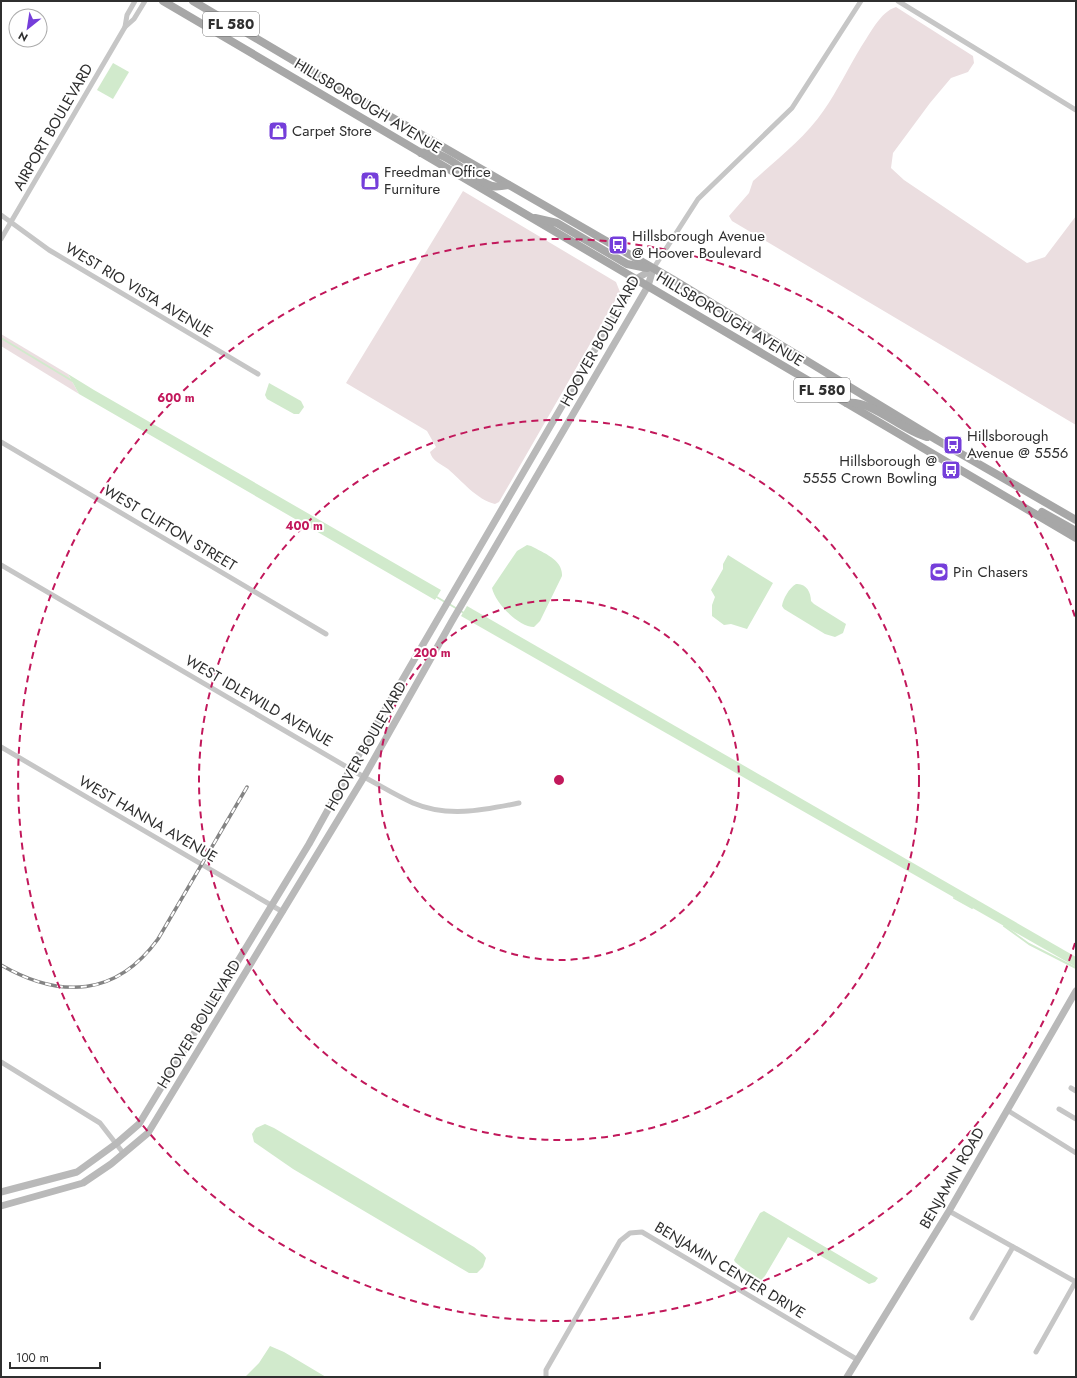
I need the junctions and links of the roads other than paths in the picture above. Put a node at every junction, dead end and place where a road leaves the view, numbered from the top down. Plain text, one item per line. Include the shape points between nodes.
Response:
1 (135, 1) edge
2 (145, 1) edge
3 (163, 1) edge
4 (193, 1) edge
5 (860, 1) edge
6 (898, 1) edge
7 (125, 27) junction
8 (1076, 110) edge
9 (421, 153) junction
10 (508, 185) junction
11 (1, 215) edge
12 (527, 216) junction
13 (12, 221) junction
14 (1, 239) edge
15 (653, 268) junction
16 (636, 279) junction
17 (648, 286) junction
18 (258, 374) dead end
19 (847, 403) junction
20 (937, 440) junction
21 (1, 442) edge
22 (1009, 499) junction
23 (1076, 520) edge
24 (1076, 531) edge
25 (1076, 538) edge
26 (1, 564) edge
27 (326, 634) dead end
28 (1, 747) edge
29 (351, 768) junction
30 (364, 777) junction
31 (519, 803) dead end
32 (272, 905) junction
33 (283, 912) junction
34 (1076, 991) edge
35 (1, 1062) edge
36 (1059, 1109) dead end
37 (1007, 1110) junction
38 (1076, 1119) edge
39 (117, 1143) junction
40 (1076, 1153) edge
41 (124, 1154) junction
42 (1, 1192) edge
43 (1, 1206) edge
44 (949, 1211) junction
45 (1013, 1247) junction
46 (1076, 1282) edge
47 (972, 1318) dead end
48 (1036, 1352) dead end
49 (858, 1360) junction
50 (546, 1377) edge
51 (847, 1377) edge

1 - 7 street, AIRPORT BOULEVARD
2 - 7 street, AIRPORT BOULEVARD via 134,19
3 - 9 main road, HILLSBOROUGH AVENUE / FL 580
4 - 10 main road, HILLSBOROUGH AVENUE / FL 580
5 - 15 street via 792,108 698,199
6 - 8 street
7 - 13 street, AIRPORT BOULEVARD
9 - 10 main road via 430,151 444,157 492,186
9 - 12 main road, HILLSBOROUGH AVENUE / FL 580
10 - 15 main road, HILLSBOROUGH AVENUE / FL 580
11 - 13 street, WEST RIO VISTA AVENUE
12 - 15 main road via 556,223 627,264
12 - 16 main road, HILLSBOROUGH AVENUE / FL 580
13 - 14 street, AIRPORT BOULEVARD
13 - 18 street, WEST RIO VISTA AVENUE via 49,250
15 - 16 main road, HOOVER BOULEVARD
15 - 17 main road, HOOVER BOULEVARD
15 - 20 main road, HILLSBOROUGH AVENUE / FL 580
16 - 17 main road, HILLSBOROUGH AVENUE / FL 580
16 - 29 main road, HOOVER BOULEVARD
17 - 19 main road, HILLSBOROUGH AVENUE / FL 580
17 - 30 main road, HOOVER BOULEVARD
19 - 20 main road via 865,405 914,433
19 - 22 main road, HILLSBOROUGH AVENUE / FL 580
20 - 23 main road, HILLSBOROUGH AVENUE / FL 580
21 - 27 street, WEST CLIFTON STREET
22 - 24 main road via 1021,500
22 - 25 main road, HILLSBOROUGH AVENUE / FL 580
26 - 29 street, WEST IDLEWILD AVENUE
28 - 32 street, WEST HANNA AVENUE
29 - 30 street, WEST IDLEWILD AVENUE
29 - 32 main road, HOOVER BOULEVARD
30 - 31 street, WEST IDLEWILD AVENUE via 414,803 437,810 472,812
30 - 33 main road, HOOVER BOULEVARD
32 - 33 street, WEST HANNA AVENUE
32 - 39 main road, HOOVER BOULEVARD via 138,1124
33 - 41 main road, HOOVER BOULEVARD via 148,1133
34 - 37 main road, BENJAMIN ROAD
35 - 39 street via 100,1123
36 - 38 street
37 - 40 street
37 - 44 main road, BENJAMIN ROAD
39 - 41 street
39 - 42 main road, HOOVER BOULEVARD via 77,1172
41 - 43 main road, HOOVER BOULEVARD via 83,1183
44 - 45 street
44 - 49 main road, BENJAMIN ROAD
45 - 46 street
45 - 47 street
46 - 48 street
49 - 50 street, BENJAMIN CENTER DRIVE via 642,1232 636,1232 630,1233 620,1242 546,1370
49 - 51 main road, BENJAMIN ROAD

